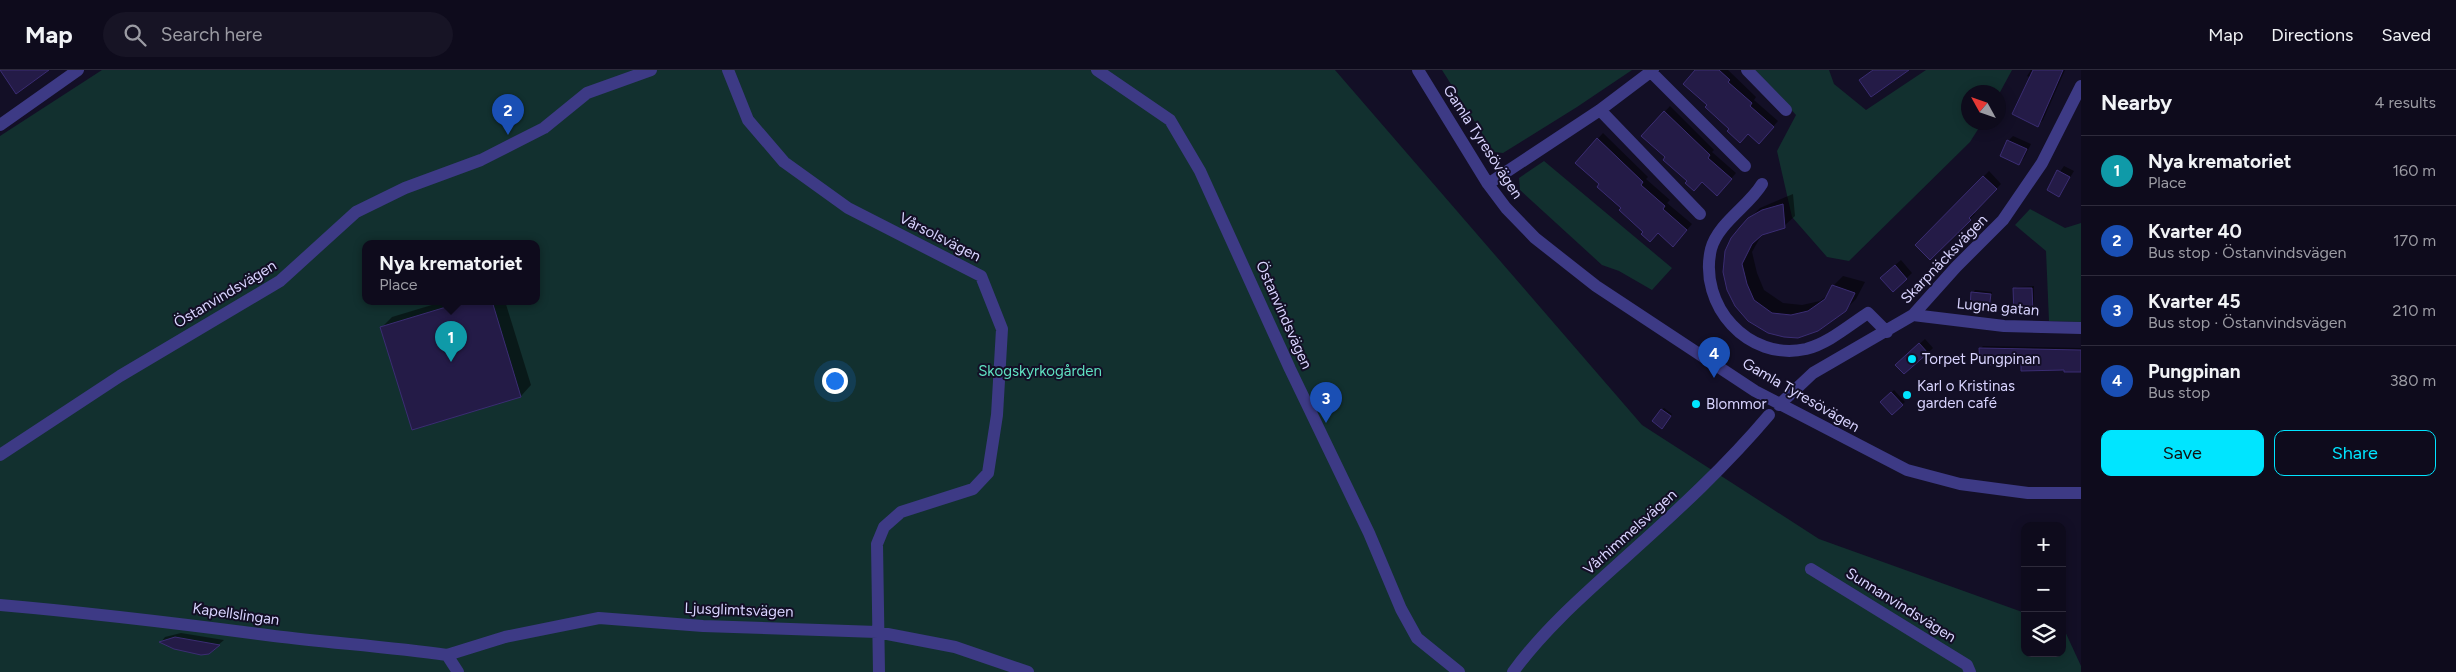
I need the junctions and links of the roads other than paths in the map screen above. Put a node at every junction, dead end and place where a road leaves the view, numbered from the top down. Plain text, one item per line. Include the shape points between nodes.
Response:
1 (78, 70) edge
2 (651, 70) edge
3 (728, 70) edge
4 (1097, 70) edge
5 (1418, 70) edge
6 (1747, 70) edge
7 (1652, 71) edge
8 (2081, 86) edge
9 (1600, 110) junction
10 (1786, 110) dead end
11 (0, 125) edge
12 (1745, 166) dead end
13 (1488, 184) junction
14 (1762, 184) dead end
15 (1700, 214) dead end
16 (1913, 315) junction
17 (2081, 328) edge
18 (1887, 332) junction
19 (1779, 405) junction
20 (1769, 415) dead end
21 (0, 455) edge
22 (2081, 493) edge
23 (1811, 569) dead end
24 (0, 605) edge
25 (877, 632) junction
26 (447, 655) junction
27 (458, 672) edge
28 (879, 672) edge
29 (1028, 672) edge
30 (1459, 672) edge
31 (1513, 672) edge
32 (1970, 672) edge

1 - 11 street
2 - 21 street, Östanvindsvägen via 587,92 544,128 481,160 405,188 356,212 280,281 120,376
3 - 25 street, Vårsolsvägen via 748,120 784,162 848,208 981,276 1002,329 997,415 988,473 974,489 901,512 884,527 877,544
4 - 30 street, Östanvindsvägen via 1170,120 1200,171 1417,638
5 - 13 street, Gamla Tyresövägen
6 - 10 street
7 - 9 street
7 - 12 street
8 - 16 street, Skarpnäcksvägen via 2042,163 2004,220
9 - 13 street
9 - 15 street
13 - 19 street, Gamla Tyresövägen via 1506,208 1553,254 1596,286
14 - 18 street via 1756,195 1725,226 1712,248 1708,270 1715,300 1726,320 1751,342 1782,350 1805,349 1830,339 1868,312
16 - 17 street, Lugna gatan via 2004,326
16 - 18 street, Skarpnäcksvägen
18 - 19 street, Skarpnäcksvägen via 1814,373
19 - 22 street, Gamla Tyresövägen via 1907,470 1960,484 2028,493
20 - 31 street, Vårhimmelsvägen via 1695,495 1568,609 1527,652
23 - 32 street, Sunnanvindsvägen via 1967,665
24 - 26 street, Kapellslingan via 194,624
25 - 26 street, Ljusglimtsvägen via 703,626 599,618 506,638
25 - 28 street, Vårsolsvägen
25 - 29 street, Ljusglimtsvägen via 955,647
26 - 27 street

